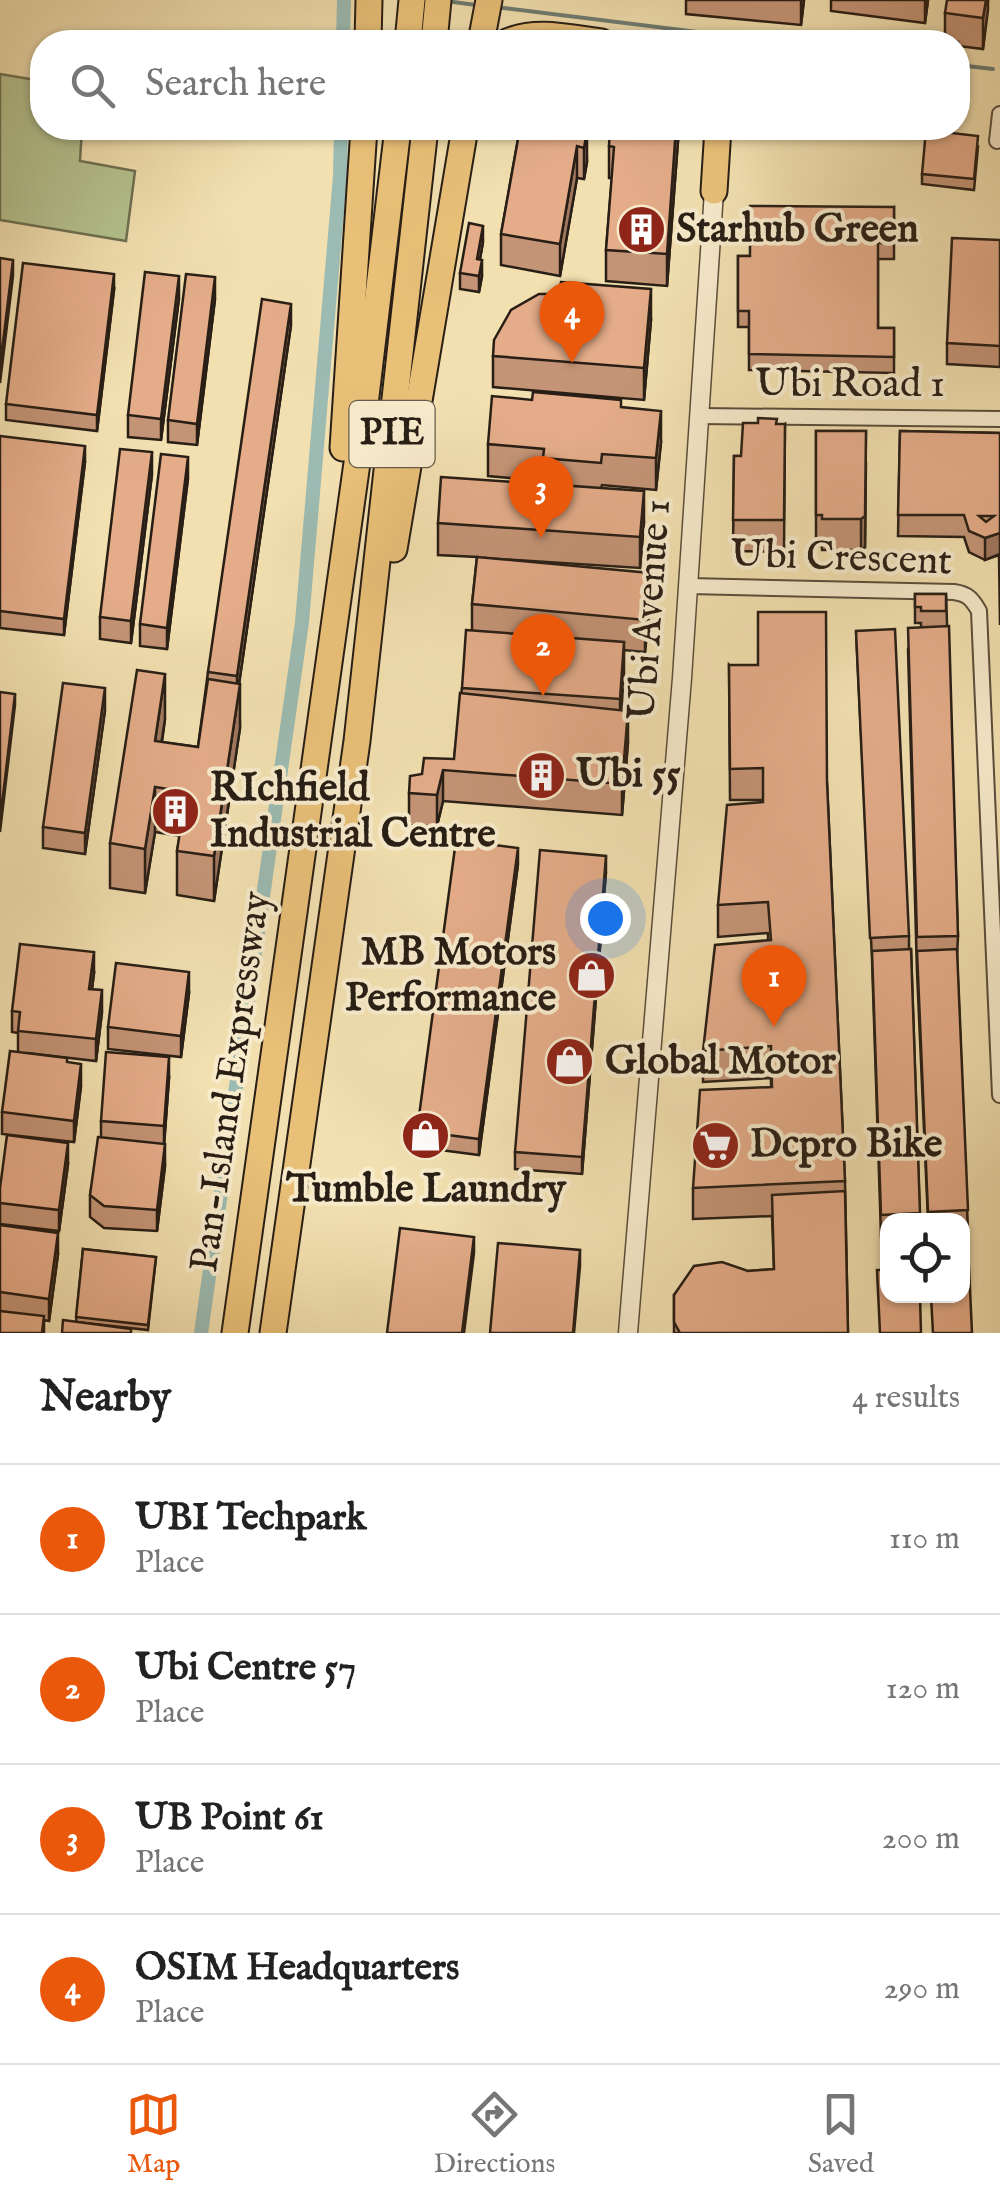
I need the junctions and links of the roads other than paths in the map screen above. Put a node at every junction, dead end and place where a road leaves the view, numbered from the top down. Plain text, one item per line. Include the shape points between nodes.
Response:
1 (369, 0) edge
2 (412, 0) edge
3 (438, 0) edge
4 (368, 30) edge
5 (409, 30) edge
6 (435, 30) edge
7 (1000, 114) edge
8 (363, 140) edge
9 (397, 140) edge
10 (425, 140) edge
11 (464, 140) edge
12 (717, 140) edge
13 (996, 141) dead end
14 (714, 192) joint
15 (700, 416) junction
16 (1000, 419) edge
17 (347, 521) junction
18 (689, 586) junction
19 (357, 741) junction
20 (1000, 1095) edge
21 (235, 1333) edge
22 (273, 1333) edge
23 (628, 1333) edge

1 - 4 highway
2 - 5 highway
3 - 6 highway
7 - 13 street
8 - 17 highway via 338,494
9 - 17 highway, Pan-Island Expressway / PIE
10 - 19 highway, Pan-Island Expressway / PIE
11 - 19 highway
12 - 14 highway
14 - 15 street, Ubi Avenue 1
15 - 16 street, Ubi Road 1
15 - 18 street, Ubi Avenue 1
17 - 21 highway, Pan-Island Expressway / PIE
18 - 20 street, Ubi Crescent via 954,592 967,594 979,610
18 - 23 street, Ubi Avenue 1
19 - 22 highway, Pan-Island Expressway / PIE

